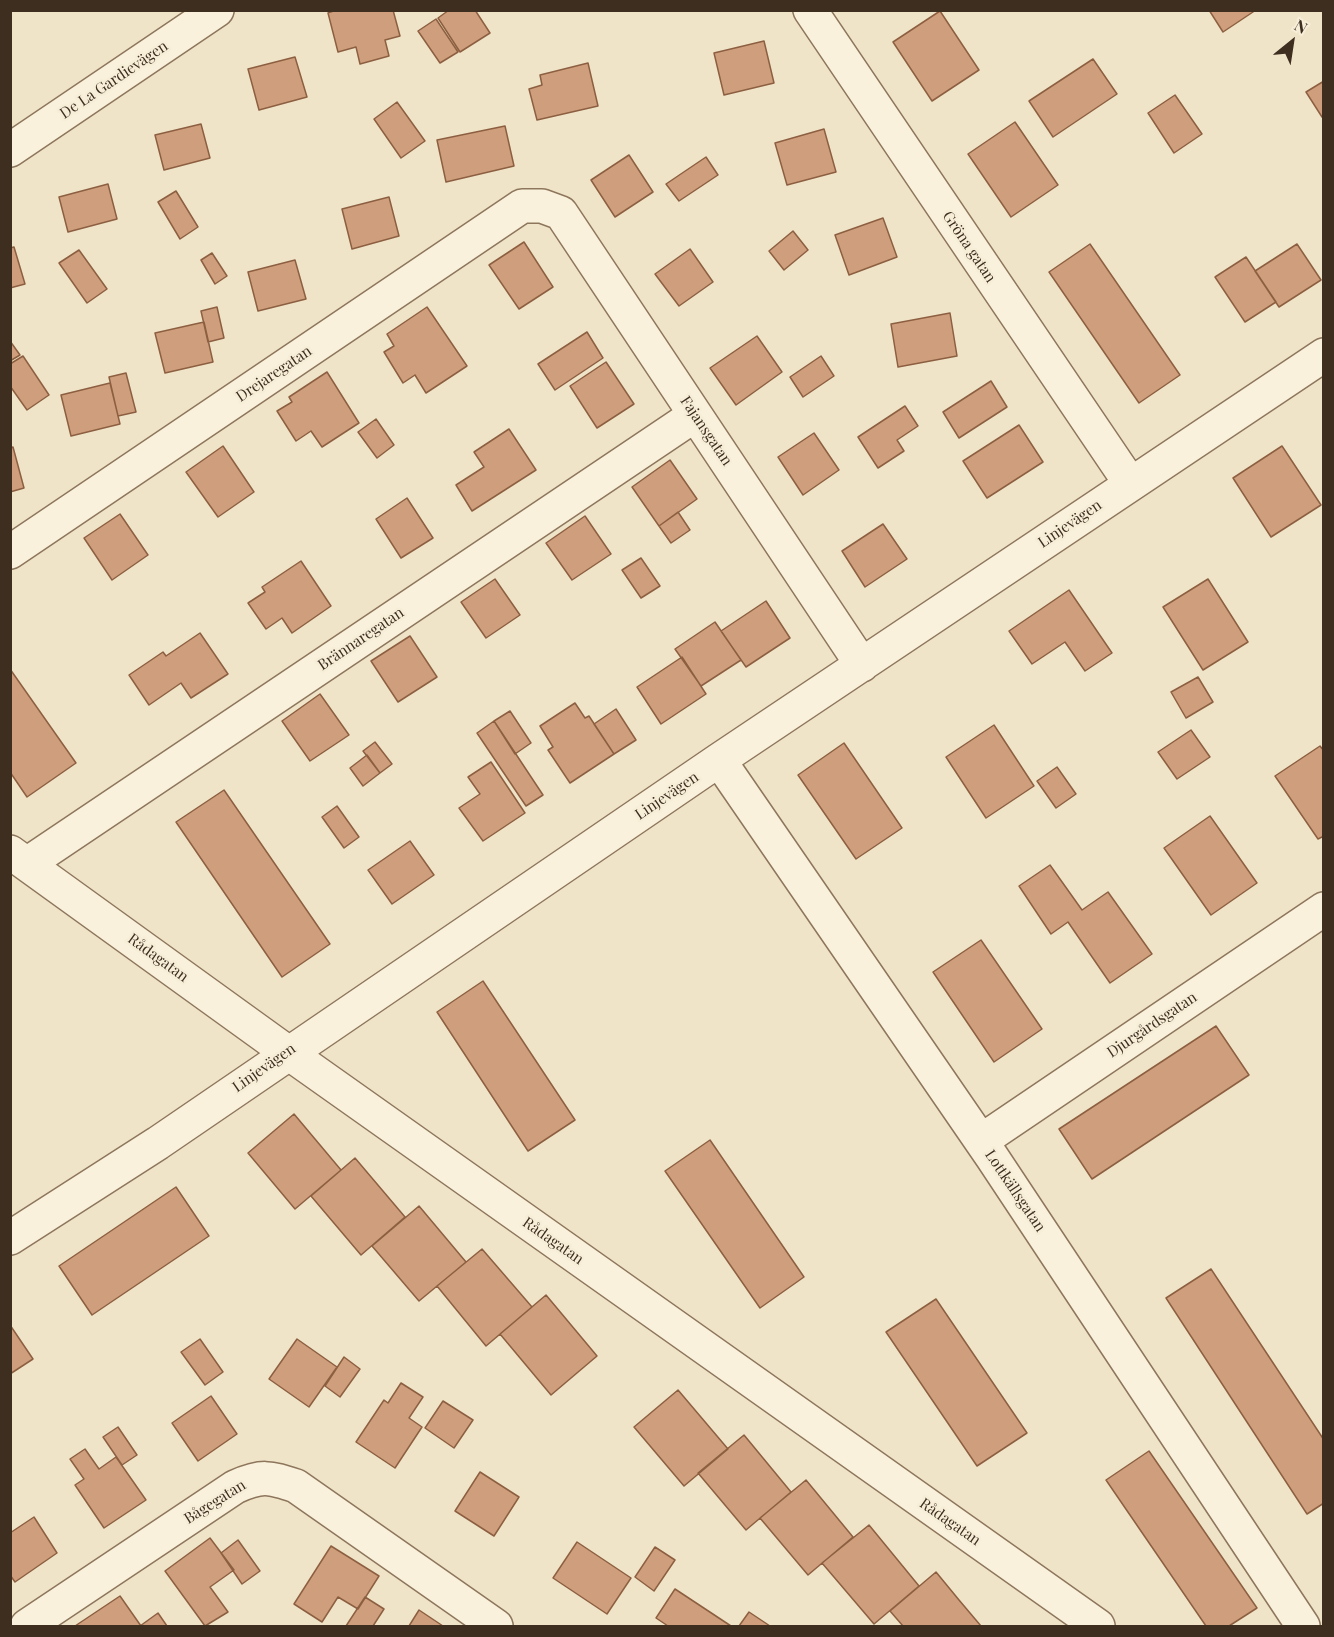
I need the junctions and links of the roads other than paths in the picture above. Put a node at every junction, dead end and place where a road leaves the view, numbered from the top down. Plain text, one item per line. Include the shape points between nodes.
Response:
1 (810, 10) edge
2 (216, 11) edge
3 (10, 150) edge
4 (542, 206) joint
5 (1323, 355) edge
6 (695, 415) junction
7 (1130, 483) junction
8 (10, 552) edge
9 (862, 665) junction
10 (719, 760) junction
11 (19, 858) edge
12 (1323, 909) edge
13 (287, 1052) junction
14 (981, 1141) junction
15 (10, 1238) edge
16 (27, 1626) edge
17 (496, 1626) edge
18 (1096, 1626) edge
19 (1303, 1626) edge

1 - 7 street, Gröna gatan
2 - 3 street, De La Gardievägen
4 - 6 street, Fajansgatan via 561,213
4 - 8 street, Drejaregatan via 522,206
5 - 7 street, Linjevägen
6 - 9 street, Fajansgatan
6 - 11 street, Brännaregatan
7 - 9 street, Linjevägen
9 - 10 street, Linjevägen
10 - 13 street, Linjevägen
10 - 14 street, Lottkällsgatan
11 - 13 street, Rådagatan
12 - 14 street, Djurgårdsgatan
13 - 15 street, Linjevägen via 158,1143
13 - 18 street, Rådagatan
14 - 19 street, Lottkällsgatan
16 - 17 street, Bågegatan via 235,1487 256,1478 272,1478 296,1486

